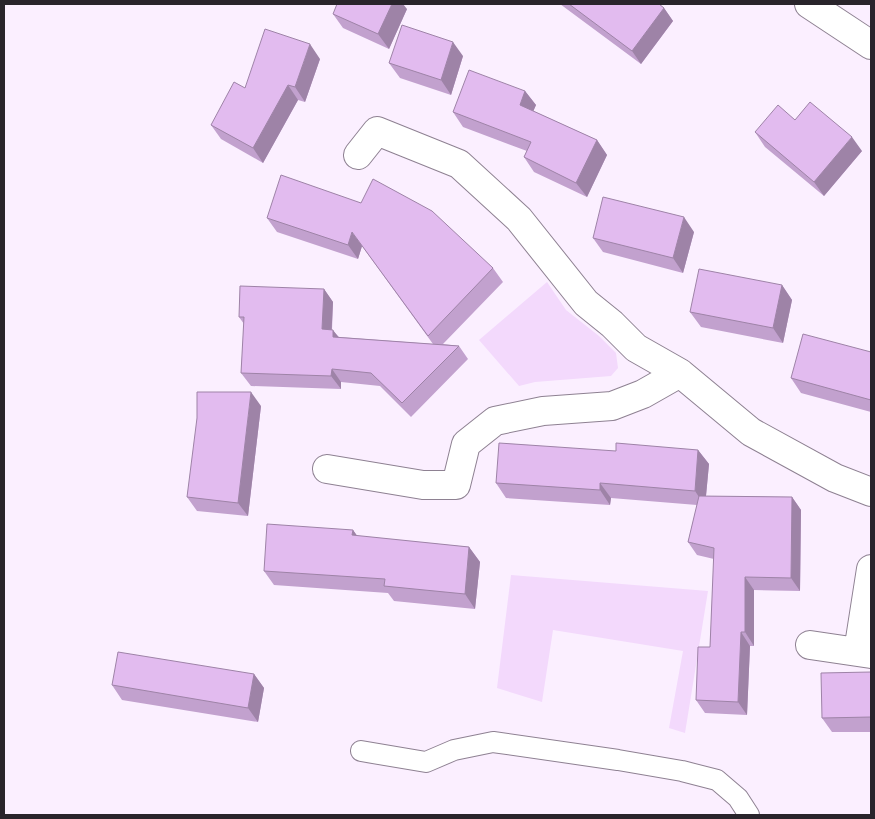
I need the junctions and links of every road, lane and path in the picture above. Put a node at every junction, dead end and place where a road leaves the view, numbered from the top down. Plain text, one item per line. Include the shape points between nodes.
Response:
1 (809, 4) edge
2 (871, 45) edge
3 (358, 155) dead end
4 (680, 373) junction
5 (327, 468) dead end
6 (871, 492) edge
7 (871, 569) edge
8 (810, 645) dead end
9 (865, 653) edge
10 (361, 751) dead end
11 (748, 815) edge

1 - 2 street
3 - 4 street via 377,131 459,164 518,219 586,303 636,348
4 - 5 street via 643,394 612,406 543,411 495,421 466,444 456,485 423,485
4 - 6 street via 751,432 835,478
7 - 9 street
8 - 9 street
10 - 11 lane via 426,762 454,750 493,742 618,760 717,780 738,798

